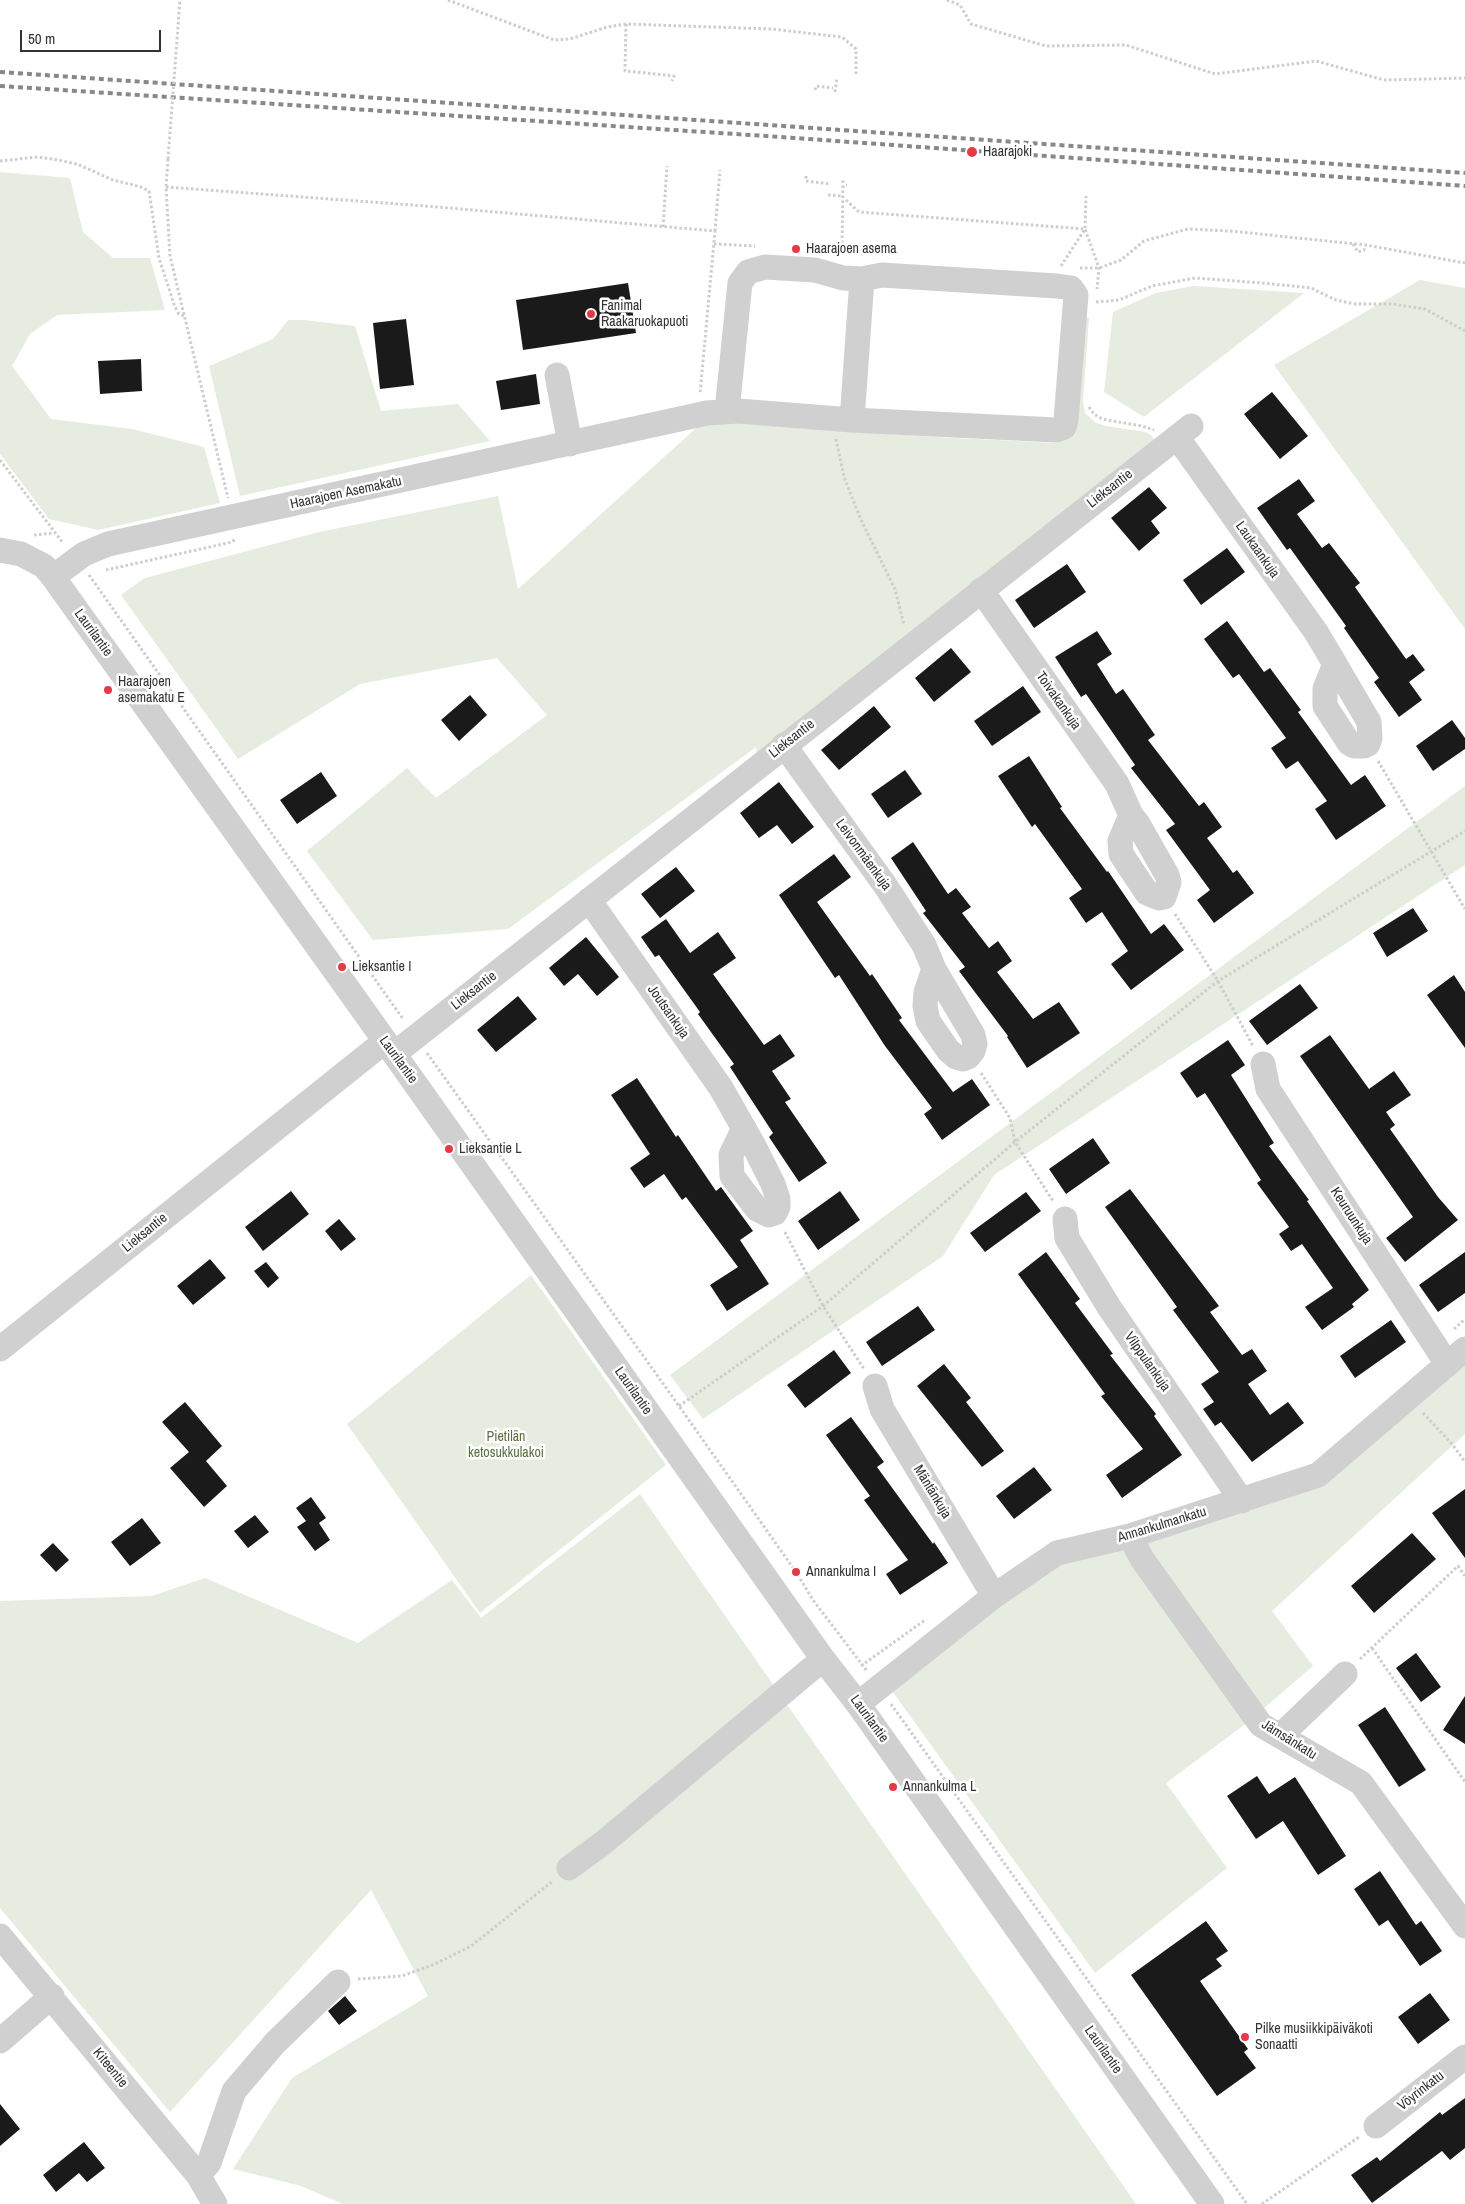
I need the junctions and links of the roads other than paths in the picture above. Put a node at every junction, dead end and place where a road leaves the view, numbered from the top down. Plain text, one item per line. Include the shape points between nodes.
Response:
1 (862, 278) junction
2 (557, 375) dead end
3 (711, 413) junction
4 (844, 419) junction
5 (1184, 432) joint
6 (570, 444) junction
7 (0, 550) edge
8 (53, 577) junction
9 (981, 590) junction
10 (1368, 744) road end
11 (784, 745) junction
12 (1164, 897) road end
13 (589, 900) junction
14 (389, 1048) junction
15 (968, 1057) road end
16 (1263, 1064) road end
17 (744, 1128) junction
18 (1064, 1219) road end
19 (0, 1349) edge
20 (1456, 1357) edge
21 (875, 1386) road end
22 (1242, 1501) junction
23 (1130, 1536) junction
24 (994, 1596) junction
25 (823, 1659) junction
26 (1345, 1674) road end
27 (858, 1704) junction
28 (1280, 1736) junction
29 (569, 1868) road end
30 (1465, 1926) edge
31 (0, 1936) edge
32 (338, 1982) road end
33 (52, 1996) junction
34 (0, 2041) edge
35 (1465, 2057) edge
36 (1376, 2126) road end
37 (198, 2175) junction
38 (215, 2204) edge
39 (1212, 2204) edge

1 - 3 street via 843,278 815,270 766,268 748,272 740,283 736,314
1 - 4 street via 859,322
1 - 4 street, Haarajoen Asemakatu via 882,275 1071,288 1076,295 1066,420 1064,427 1056,430
2 - 6 street
3 - 4 street, Haarajoen Asemakatu
3 - 6 street, Haarajoen Asemakatu
5 - 9 street, Lieksantie
5 - 10 street, Laukaankuja via 1335,664 1369,722
6 - 8 street, Haarajoen Asemakatu via 108,544 84,554
7 - 8 street via 22,554 44,566
8 - 14 street, Laurilantie
9 - 11 street, Lieksantie
9 - 12 street, Toivakankuja via 1117,784 1131,815 1167,876 1169,882
11 - 13 street, Lieksantie
11 - 15 street, Leivonmäenkuja via 924,945 972,1035 975,1044
13 - 14 street, Lieksantie via 415,1037
13 - 17 street, Joutsankuja via 706,1066
14 - 19 street, Lieksantie
14 - 25 street, Laurilantie
16 - 20 street, Keuruunkuja via 1268,1089
17 - 17 street, Joutsankuja via 731,1155 732,1176 757,1209 769,1215 778,1207 776,1192
18 - 22 street, Vilppulankuja via 1067,1238 1109,1307
20 - 22 street, Annankulmankatu via 1318,1475
21 - 24 street, Mäntänkuja via 882,1409
22 - 23 street, Annankulmankatu
23 - 24 street, Annankulmankatu via 1057,1553
23 - 28 street, Jämsänkatu via 1142,1559 1261,1725
24 - 27 street, Annankulmankatu
25 - 27 street, Laurilantie
25 - 29 street
26 - 28 street
27 - 39 street, Laurilantie
28 - 30 street, Jämsänkatu via 1361,1783
31 - 33 street, Kiteentie
32 - 37 street via 275,2042 234,2091 209,2163
33 - 34 street
33 - 37 street, Kiteentie
35 - 36 street, Vöyrinkatu
37 - 38 street, Kiteentie

